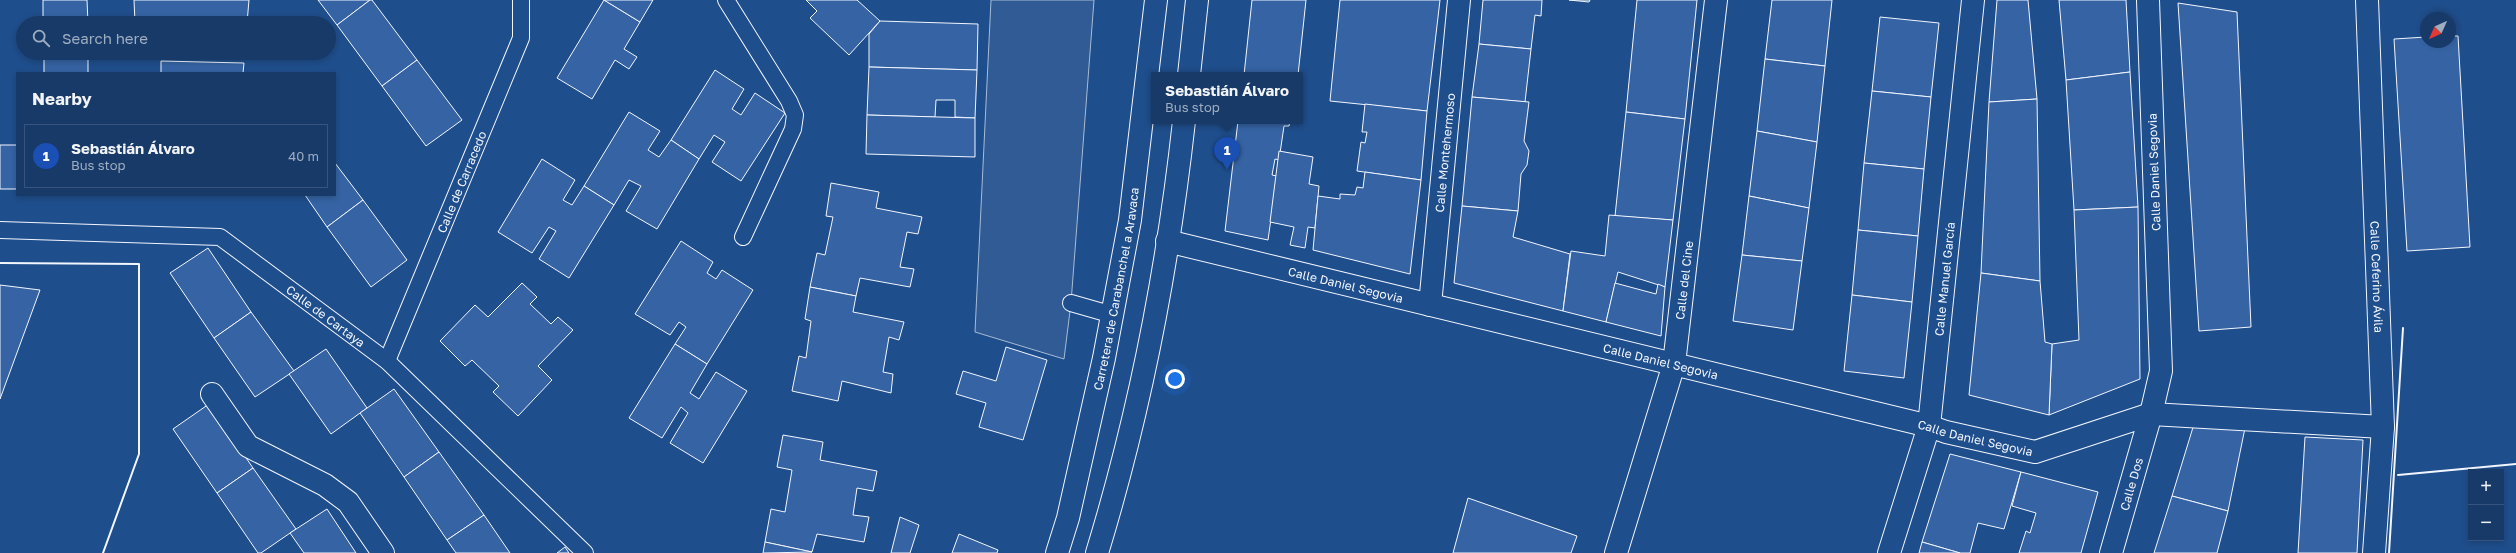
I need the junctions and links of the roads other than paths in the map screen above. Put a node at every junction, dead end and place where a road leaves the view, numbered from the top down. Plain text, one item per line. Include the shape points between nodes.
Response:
1 (521, 0) edge
2 (726, 0) edge
3 (1197, 0) edge
4 (1459, 0) edge
5 (1716, 0) edge
6 (1973, 0) edge
7 (2148, 0) edge
8 (2367, 0) edge
9 (1155, 10) edge
10 (1189, 72) edge
11 (1184, 124) edge
12 (0, 230) edge
13 (743, 237) dead end
14 (1167, 241) junction
15 (1071, 303) dead end
16 (1430, 305) junction
17 (1113, 315) junction
18 (387, 361) junction
19 (1674, 364) junction
20 (212, 394) dead end
21 (2151, 414) junction
22 (1929, 426) junction
23 (2383, 427) junction
24 (383, 553) edge
25 (584, 553) edge
26 (1057, 553) edge
27 (1098, 553) edge
28 (1616, 553) edge
29 (1889, 553) edge
30 (2110, 553) edge
31 (2374, 553) edge

1 - 18 lane, Calle de Carracedo via 521,38
2 - 13 lane via 789,101 795,115 793,129
3 - 10 street
4 - 16 street, Calle Montehermoso
5 - 19 street, Calle del Cine
6 - 22 street, Calle Manuel García
7 - 21 street, Calle Daniel Segovia via 2161,371
8 - 23 street, Calle Ceferino Ávila
9 - 17 street, Carretera de Carabanchel a Aravaca via 1130,220
11 - 14 street
12 - 18 lane, Calle de Cartaya via 220,237
14 - 16 street, Calle Daniel Segovia
14 - 27 street via 1146,369
15 - 17 lane
16 - 19 street, Calle Daniel Segovia
17 - 26 street, Carretera de Carabanchel a Aravaca via 1068,518
18 - 25 lane, Calle de Cartaya
19 - 22 street, Calle Daniel Segovia
19 - 28 street, Calle del Cine
20 - 24 street via 248,446 325,485 348,502
21 - 22 street, Calle Daniel Segovia via 2035,452
21 - 23 street, Calle Daniel Segovia
21 - 30 street, Calle Dos
22 - 29 street, Calle Manuel García
23 - 31 street, Calle Ceferino Ávila

